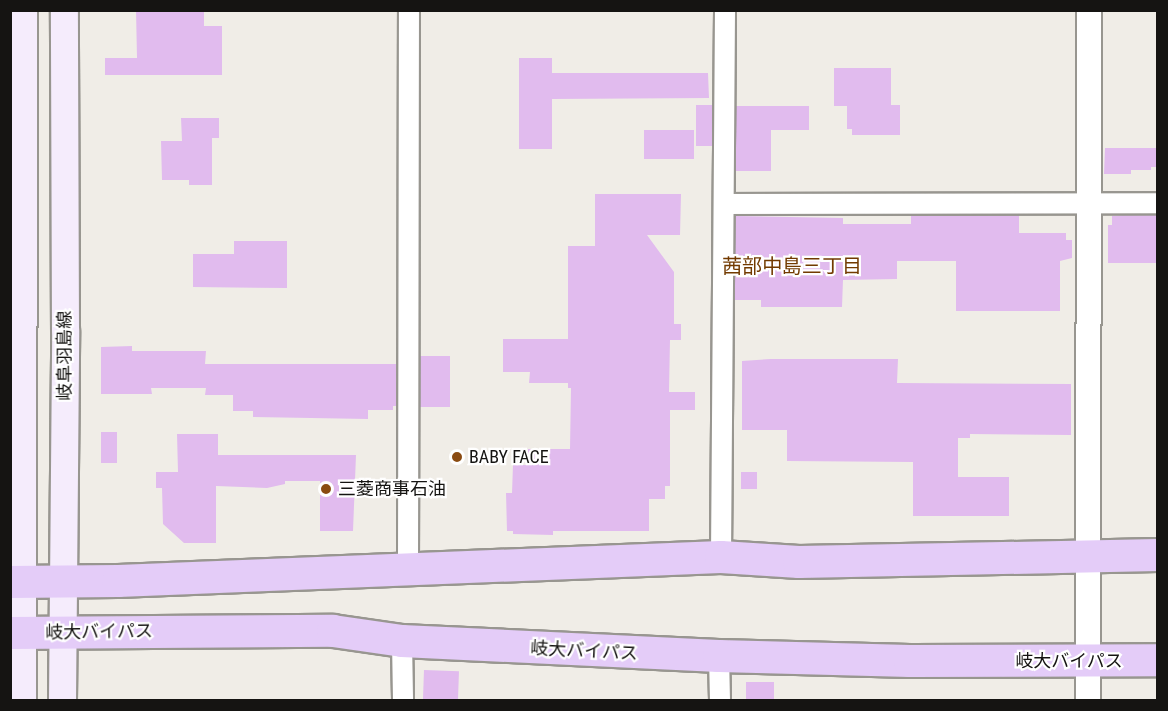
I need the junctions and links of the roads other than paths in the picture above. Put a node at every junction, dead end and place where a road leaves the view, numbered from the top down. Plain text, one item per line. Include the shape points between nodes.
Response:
1 (23, 10) edge
2 (64, 10) edge
3 (409, 10) edge
4 (725, 10) edge
5 (1089, 10) edge
6 (1089, 203) junction
7 (1158, 203) edge
8 (725, 204) junction
9 (17, 304) edge
10 (1088, 555) junction
11 (1158, 555) edge
12 (721, 557) junction
13 (408, 569) junction
14 (63, 581) junction
15 (16, 582) edge
16 (16, 633) edge
17 (62, 633) junction
18 (402, 641) junction
19 (719, 656) junction
20 (1158, 660) edge
21 (1088, 661) junction
22 (22, 700) edge
23 (62, 700) edge
24 (403, 700) edge
25 (720, 700) edge
26 (1088, 700) edge

1 - 9 main road
2 - 14 main road, 岐阜羽島線
3 - 13 street
4 - 8 street
5 - 6 street
6 - 7 street
6 - 8 street
6 - 10 street
8 - 12 street
9 - 15 main road
10 - 11 highway
10 - 12 highway via 799,562
10 - 21 street
12 - 13 highway
13 - 14 highway
14 - 15 highway
14 - 17 main road, 岐阜羽島線
15 - 16 main road
16 - 17 highway, 岐大バイパス
16 - 22 main road
17 - 18 highway, 岐大バイパス via 333,631
17 - 23 main road, 岐阜羽島線
18 - 19 highway, 岐大バイパス
18 - 24 street
19 - 21 highway, 岐大バイパス
19 - 25 street
20 - 21 highway, 岐大バイパス
21 - 26 street

